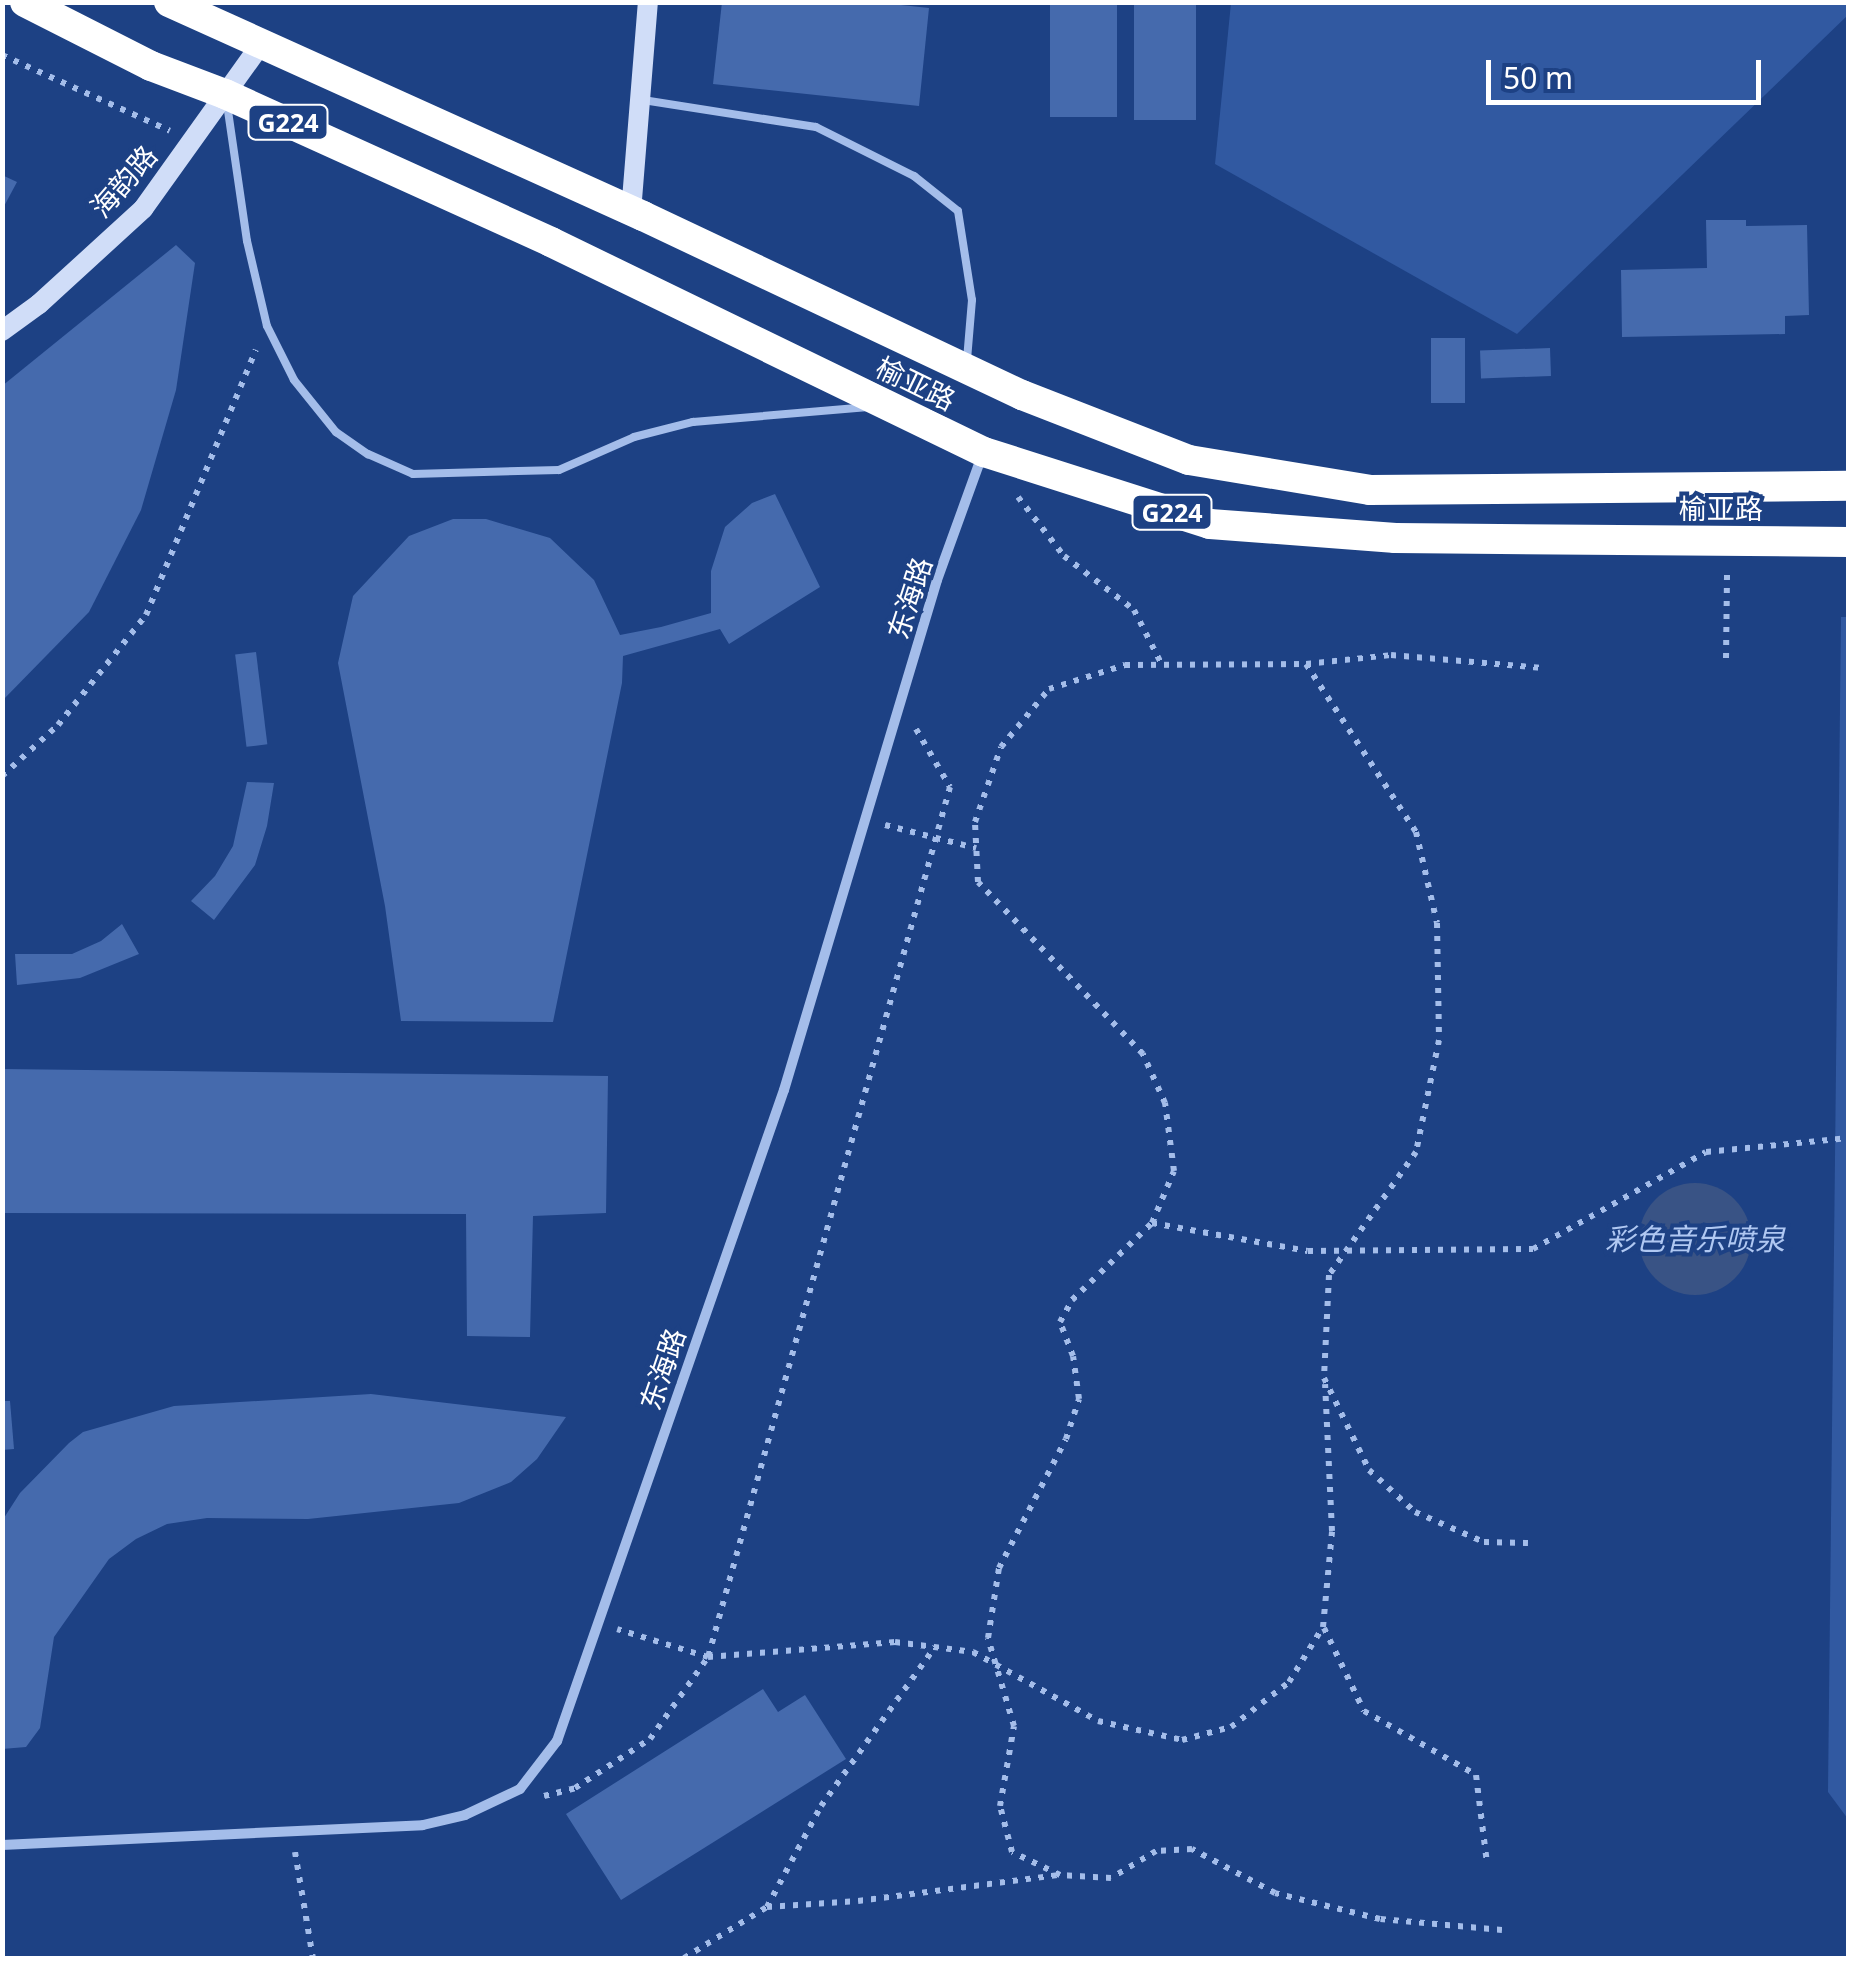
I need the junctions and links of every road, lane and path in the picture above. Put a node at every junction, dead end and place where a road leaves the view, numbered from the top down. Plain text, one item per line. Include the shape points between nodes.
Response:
1 (25, 2) edge
2 (169, 2) edge
3 (648, 2) edge
4 (262, 44) junction
5 (2, 55) edge
6 (225, 94) junction
7 (640, 100) junction
8 (192, 140) junction
9 (631, 212) junction
10 (267, 326) junction
11 (2, 330) edge
12 (966, 369) junction
13 (886, 405) junction
14 (984, 452) junction
15 (1848, 486) edge
16 (1727, 541) junction
17 (1848, 542) edge
18 (1726, 658) dead end
19 (1306, 664) junction
20 (1162, 665) junction
21 (1543, 668) dead end
22 (900, 702) junction
23 (2, 776) edge
24 (865, 820) junction
25 (936, 837) junction
26 (976, 848) junction
27 (1848, 1138) edge
28 (1152, 1223) junction
29 (1348, 1250) junction
30 (1324, 1378) junction
31 (1528, 1543) dead end
32 (597, 1623) junction
33 (1323, 1627) junction
34 (936, 1647) junction
35 (708, 1656) junction
36 (994, 1662) junction
37 (538, 1797) dead end
38 (292, 1831) junction
39 (2, 1844) edge
40 (1487, 1863) dead end
41 (1060, 1875) junction
42 (767, 1907) junction
43 (1502, 1930) dead end
44 (314, 1958) edge
45 (684, 1958) edge

1 - 6 highway, 榆亚路 / G224 via 152,66
2 - 4 highway, 榆亚路 / G224
3 - 7 street
4 - 6 street, 海韵路
4 - 9 highway, 榆亚路 / G224
5 - 8 path
6 - 8 street, 海韵路
6 - 10 lane
6 - 13 highway, 榆亚路 / G224
7 - 9 street
7 - 12 lane via 816,127 914,176 958,210 972,300
8 - 11 street, 海韵路 via 143,209
9 - 12 highway, 榆亚路 / G224
10 - 13 lane via 294,380 336,432 413,474 560,470 634,436 693,422
10 - 23 path via 146,615 58,725
12 - 15 highway, 榆亚路 / G224 via 1189,460 1370,490
13 - 14 highway, 榆亚路 / G224
14 - 16 highway, 榆亚路 / G224 via 1210,524 1395,538
14 - 20 path via 1064,556 1134,610
14 - 22 street, 东海路
16 - 17 highway, 榆亚路 / G224
16 - 18 path
19 - 20 path
19 - 21 path via 1391,655
19 - 29 path via 1416,832 1437,922 1439,1040 1416,1152
20 - 26 path via 1125,665 1049,689 1001,747 975,822
22 - 24 street, 东海路
22 - 25 path via 950,787
24 - 25 path
24 - 32 street, 东海路 via 784,1090
25 - 26 path
25 - 35 path
26 - 28 path via 978,882 1143,1054 1165,1103 1174,1171
27 - 29 path via 1706,1152 1533,1249
28 - 29 path via 1308,1251
28 - 36 path via 1072,1300 1060,1322 1079,1399 1066,1439 999,1568 988,1638
29 - 30 path via 1329,1275
30 - 31 path via 1368,1470 1414,1512 1484,1542
30 - 33 path via 1332,1531
32 - 35 path
32 - 38 street, 东海路 via 556,1741 520,1790 423,1825
33 - 36 path via 1289,1682 1230,1727 1182,1740 1098,1721
33 - 40 path via 1364,1711 1476,1776
34 - 35 path via 895,1642
34 - 36 path
34 - 42 path via 821,1806
35 - 37 path via 650,1740 574,1788
36 - 41 path via 1014,1726 1000,1806 1012,1852
38 - 39 street, 东海路
38 - 44 path
41 - 42 path
41 - 43 path via 1111,1878 1156,1851 1192,1849 1276,1893 1380,1918
42 - 45 path

